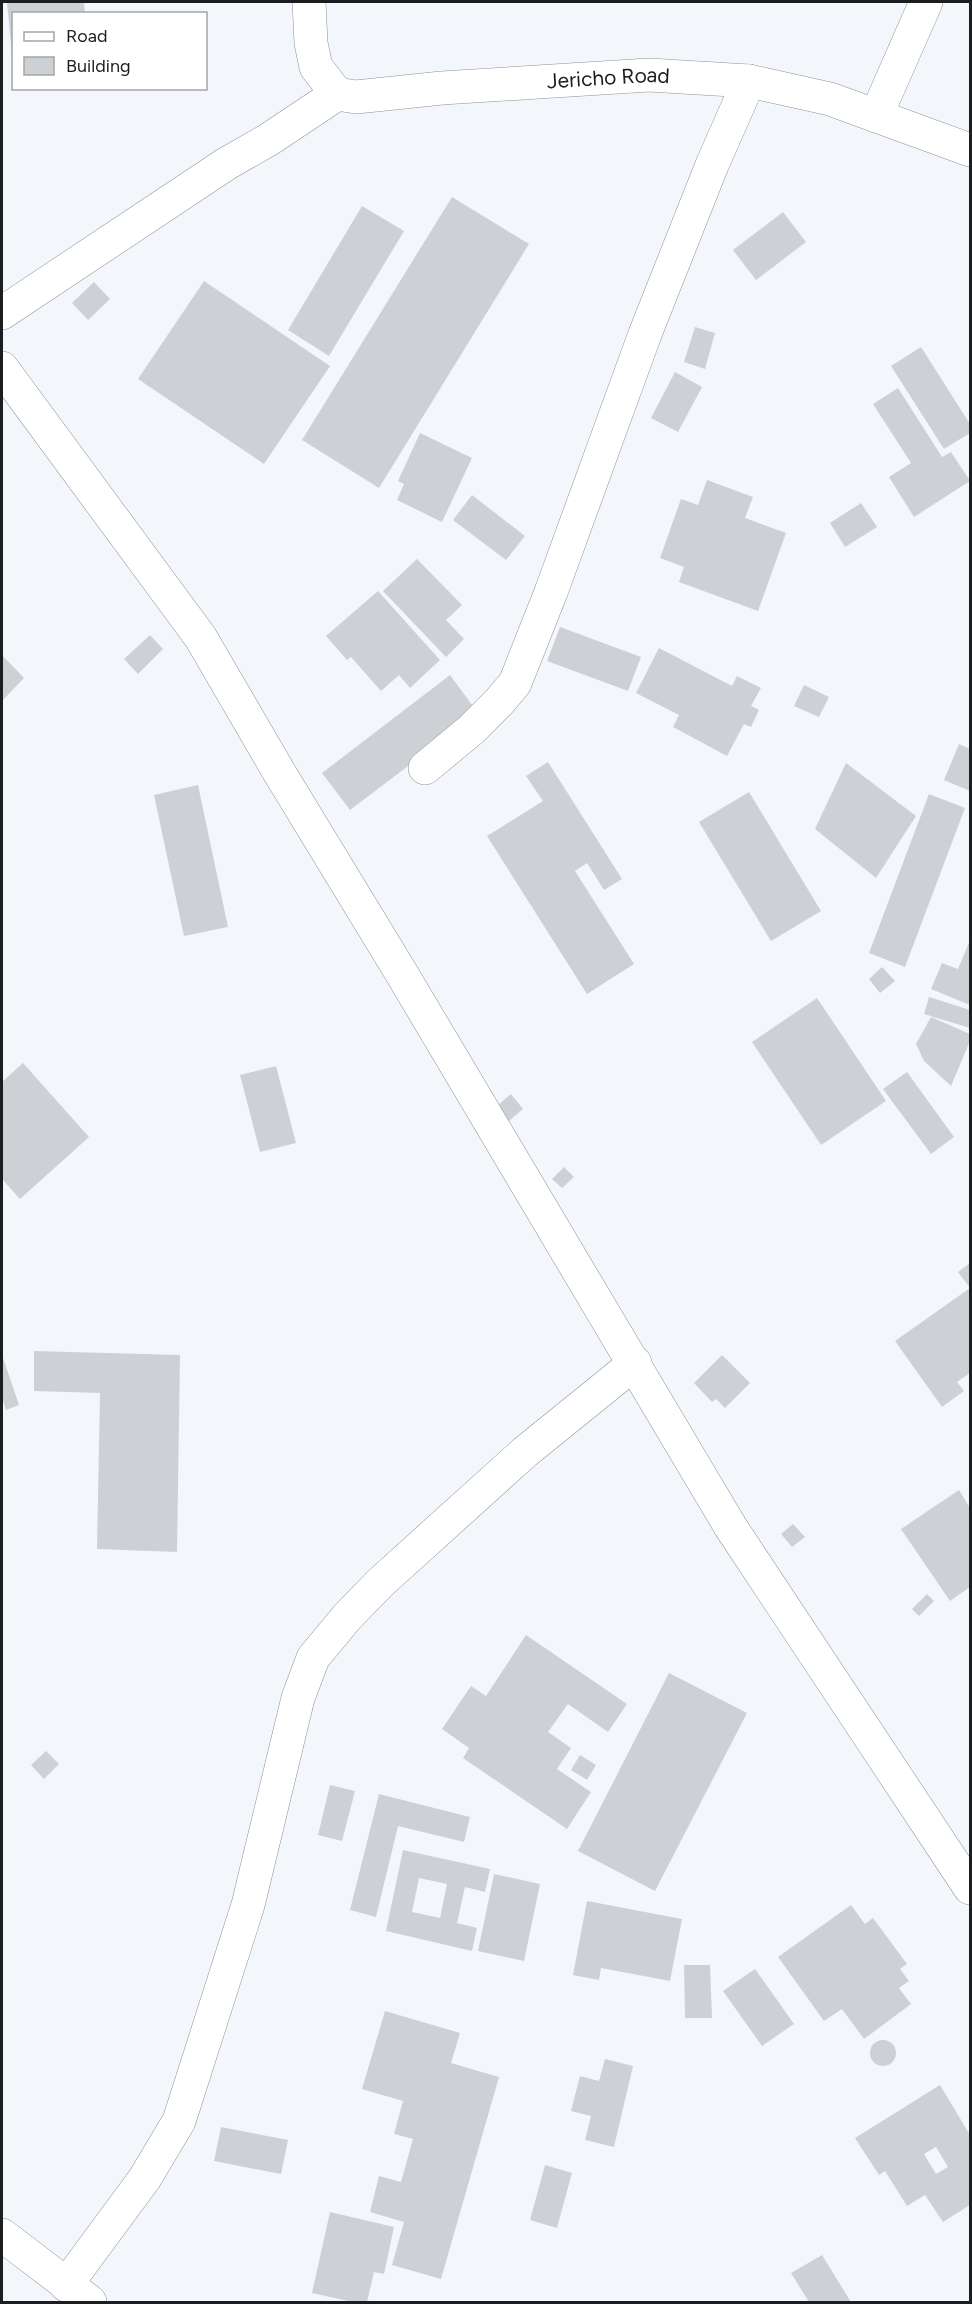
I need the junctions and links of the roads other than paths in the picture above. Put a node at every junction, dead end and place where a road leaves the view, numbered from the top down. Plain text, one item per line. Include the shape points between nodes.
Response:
1 (309, 2) edge
2 (926, 2) edge
3 (749, 81) junction
4 (337, 94) junction
5 (876, 116) junction
6 (970, 150) edge
7 (2, 312) edge
8 (2, 368) edge
9 (425, 768) dead end
10 (635, 1364) junction
11 (970, 1888) edge
12 (2, 2235) edge
13 (78, 2294) edge

1 - 4 street via 316,67
2 - 5 street
3 - 4 street, Jericho Road via 649,75 356,97
3 - 5 street, Jericho Road via 830,99
3 - 9 street via 645,334 515,683 471,730
4 - 7 street
5 - 6 street, Jericho Road
8 - 10 street via 201,638
10 - 11 street via 730,1526
10 - 13 street via 525,1452 380,1583 313,1658 298,1698 248,1905 179,2121
12 - 13 street

